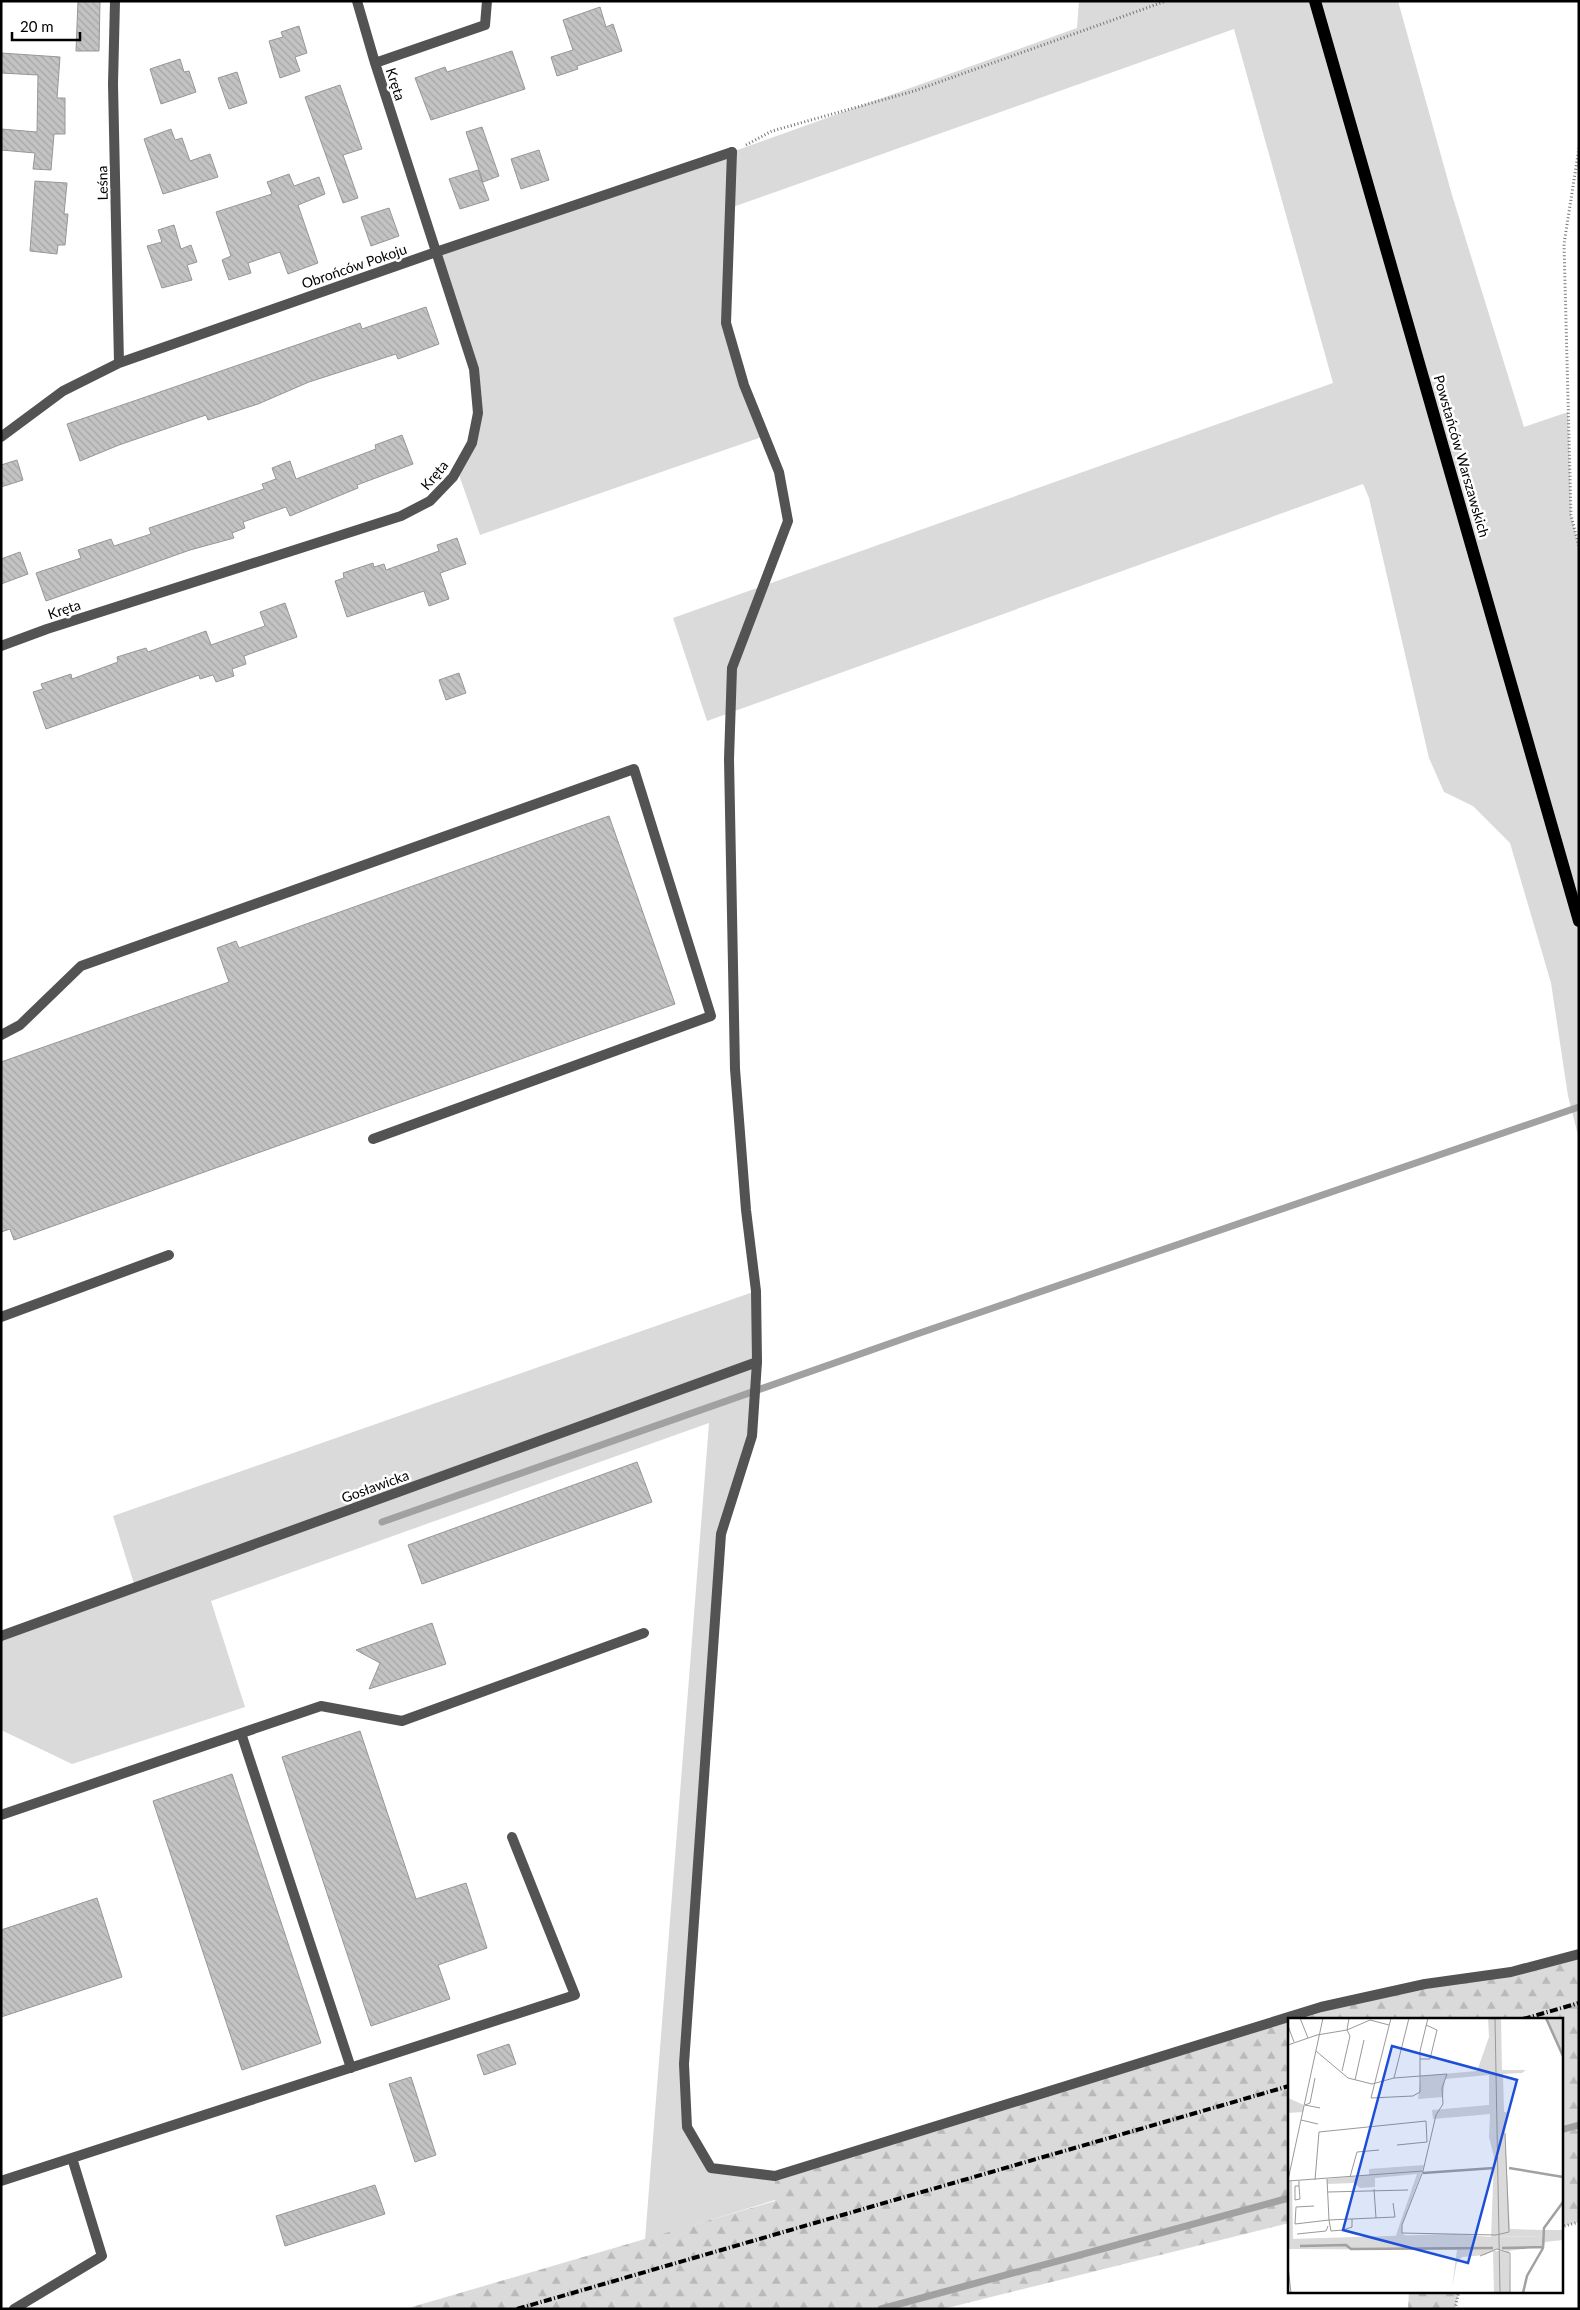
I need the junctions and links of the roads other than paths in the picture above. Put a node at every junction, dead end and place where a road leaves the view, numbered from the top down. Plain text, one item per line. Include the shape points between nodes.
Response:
1 (115, 1) edge
2 (357, 1) edge
3 (486, 1) edge
4 (1314, 1) edge
5 (375, 63) junction
6 (436, 252) junction
7 (120, 363) junction
8 (1, 437) edge
9 (1, 646) edge
10 (1579, 920) edge
11 (1, 1035) edge
12 (374, 1139) dead end
13 (169, 1255) dead end
14 (1, 1317) edge
15 (757, 1362) junction
16 (644, 1633) dead end
17 (1, 1636) edge
18 (241, 1734) junction
19 (1, 1815) edge
20 (512, 1836) dead end
21 (1579, 1954) edge
22 (351, 2068) junction
23 (72, 2158) junction
24 (1, 2181) edge
25 (14, 2309) edge

1 - 7 street, Leśna via 113,84
2 - 5 street, Kręta
3 - 5 street, Kręta via 485,25
4 - 10 main road, Powstańców Warszawskich
5 - 6 street, Kręta
6 - 7 street, Obrońców Pokoju
6 - 9 street, Kręta via 474,369 478,413 472,443 453,477 430,501 401,516
6 - 15 street, Obrońców Pokoju via 732,152 726,323 744,385 779,472 788,520 732,668 729,759 735,1069 756,1291
7 - 8 street, Obrońców Pokoju via 63,391
11 - 12 street via 20,1025 81,966 634,768 712,1016
13 - 14 street
15 - 17 street, Gosławicka
15 - 21 street via 752,1436 722,1534 684,2064 687,2127 711,2168 775,2176 1320,2007 1425,1984 1511,1972
16 - 18 street via 402,1721 321,1706
18 - 19 street
18 - 22 street
20 - 22 street via 575,1995
22 - 23 street
23 - 24 street
23 - 25 street via 102,2256

